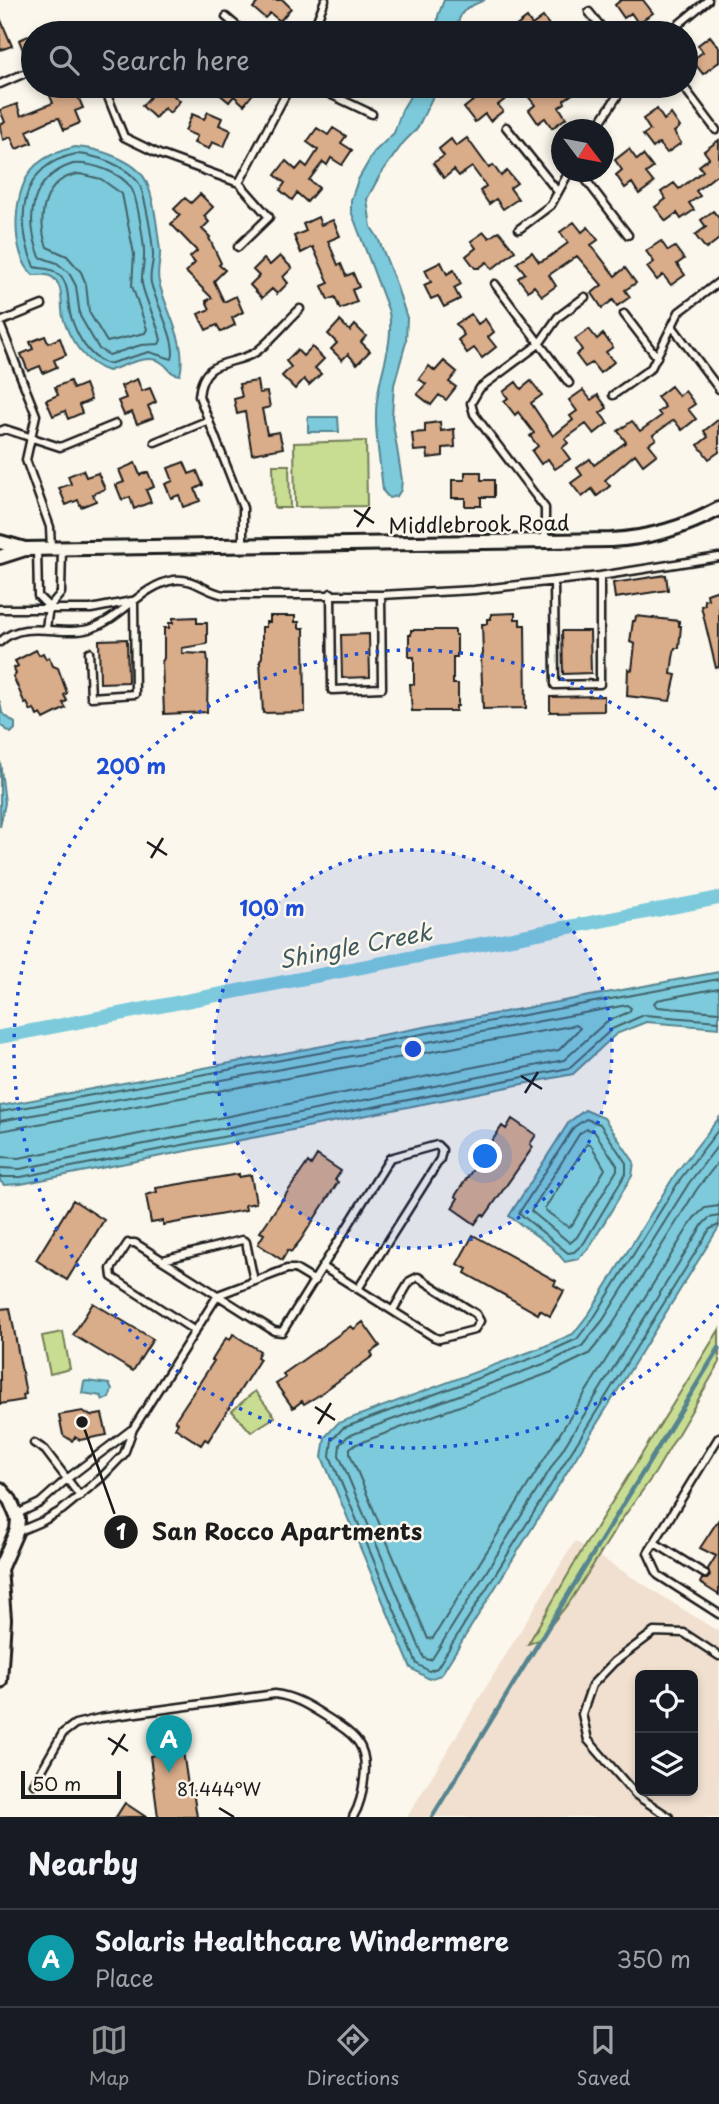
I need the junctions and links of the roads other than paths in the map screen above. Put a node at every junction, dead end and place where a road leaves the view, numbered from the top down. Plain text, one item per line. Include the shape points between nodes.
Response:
1 (325, 0) edge
2 (708, 0) edge
3 (589, 12) dead end
4 (226, 17) dead end
5 (231, 21) edge
6 (317, 21) edge
7 (596, 21) edge
8 (683, 21) edge
9 (21, 75) edge
10 (0, 84) edge
11 (108, 98) edge
12 (284, 98) edge
13 (338, 98) edge
14 (616, 98) edge
15 (692, 98) edge
16 (372, 114) dead end
17 (602, 119) edge
18 (506, 127) dead end
19 (716, 130) dead end
20 (564, 182) edge
21 (588, 182) edge
22 (239, 183) junction
23 (558, 192) junction
24 (519, 229) dead end
25 (628, 235) dead end
26 (238, 247) dead end
27 (719, 282) edge
28 (495, 284) dead end
29 (585, 297) dead end
30 (42, 305) dead end
31 (300, 309) dead end
32 (624, 314) dead end
33 (0, 323) edge
34 (672, 326) junction
35 (539, 344) junction
36 (657, 357) junction
37 (569, 383) dead end
38 (719, 388) edge
39 (613, 395) dead end
40 (209, 420) junction
41 (116, 424) dead end
42 (0, 431) edge
43 (31, 438) junction
44 (155, 442) dead end
45 (719, 509) edge
46 (545, 541) junction
47 (0, 542) edge
48 (243, 545) junction
49 (44, 548) junction
50 (0, 557) edge
51 (719, 557) edge
52 (600, 576) junction
53 (554, 582) junction
54 (331, 593) junction
55 (381, 595) junction
56 (134, 601) junction
57 (49, 607) junction
58 (0, 609) edge
59 (46, 628) junction
60 (0, 642) edge
61 (89, 652) dead end
62 (163, 1260) junction
63 (323, 1267) junction
64 (254, 1281) junction
65 (315, 1281) junction
66 (358, 1289) junction
67 (218, 1295) junction
68 (393, 1310) junction
69 (195, 1331) junction
70 (133, 1429) junction
71 (719, 1437) edge
72 (34, 1443) dead end
73 (68, 1478) junction
74 (0, 1489) edge
75 (80, 1496) junction
76 (16, 1514) junction
77 (16, 1532) junction
78 (655, 1543) junction
79 (705, 1574) dead end
80 (719, 1614) edge
81 (719, 1656) edge
82 (0, 1681) edge
83 (34, 1784) dead end
84 (353, 1817) edge
85 (669, 1817) edge

1 - 6 lane
2 - 8 lane
3 - 7 lane
4 - 5 lane
9 - 10 lane
11 - 22 lane via 124,137
12 - 22 lane
13 - 16 lane
14 - 17 lane
15 - 19 lane
18 - 23 lane
20 - 23 lane
21 - 25 lane
22 - 26 lane via 269,217
23 - 24 lane via 551,205
27 - 34 lane via 679,312
28 - 35 lane
29 - 35 lane via 558,317
30 - 33 lane
31 - 40 lane via 255,352 223,362 205,376 199,396
32 - 36 lane
33 - 43 lane via 36,415
34 - 36 lane
34 - 38 lane
35 - 37 lane
35 - 46 lane via 480,388 471,409 545,508
36 - 39 lane via 651,368
40 - 44 lane
40 - 48 lane via 243,508
41 - 43 lane via 60,447
42 - 43 lane
43 - 49 lane via 26,460 50,527
45 - 46 street, Middlebrook Road via 641,537
46 - 48 street, Middlebrook Road
47 - 49 street, Middlebrook Road
48 - 49 street, Middlebrook Road
49 - 50 street, Middlebrook Road
49 - 57 lane via 38,596
49 - 57 lane via 61,593
51 - 52 lane
52 - 53 lane
52 - 53 lane via 600,684 555,685
53 - 55 lane
54 - 55 lane
54 - 55 lane via 332,690 382,688
54 - 56 lane via 225,595 178,579 155,586
56 - 57 lane via 91,609
56 - 59 lane via 93,628
56 - 61 lane via 135,694 91,697
57 - 58 lane
57 - 59 lane
59 - 60 lane via 14,633
62 - 64 lane via 242,1240
62 - 67 lane
62 - 69 lane via 130,1242 111,1275
63 - 65 lane
63 - 66 lane
63 - 66 lane via 391,1156 437,1145 442,1150 440,1159
64 - 65 lane via 289,1268
64 - 67 lane
65 - 67 lane via 280,1333
66 - 68 lane
67 - 69 lane
68 - 68 lane via 439,1339 474,1329 480,1321 418,1277 410,1281
69 - 70 lane
70 - 73 lane
70 - 75 lane via 124,1454
71 - 78 lane
72 - 73 lane
73 - 75 lane
73 - 76 lane via 40,1503
74 - 76 street
75 - 77 lane via 43,1521
76 - 77 street
77 - 82 street via 0,1569 4,1619
78 - 79 lane
78 - 80 lane via 648,1553 658,1575
81 - 85 lane via 684,1633 654,1632 592,1685 582,1714 587,1740 636,1795
83 - 84 lane via 57,1743 75,1724 275,1694 302,1701 357,1739 366,1762 362,1799

